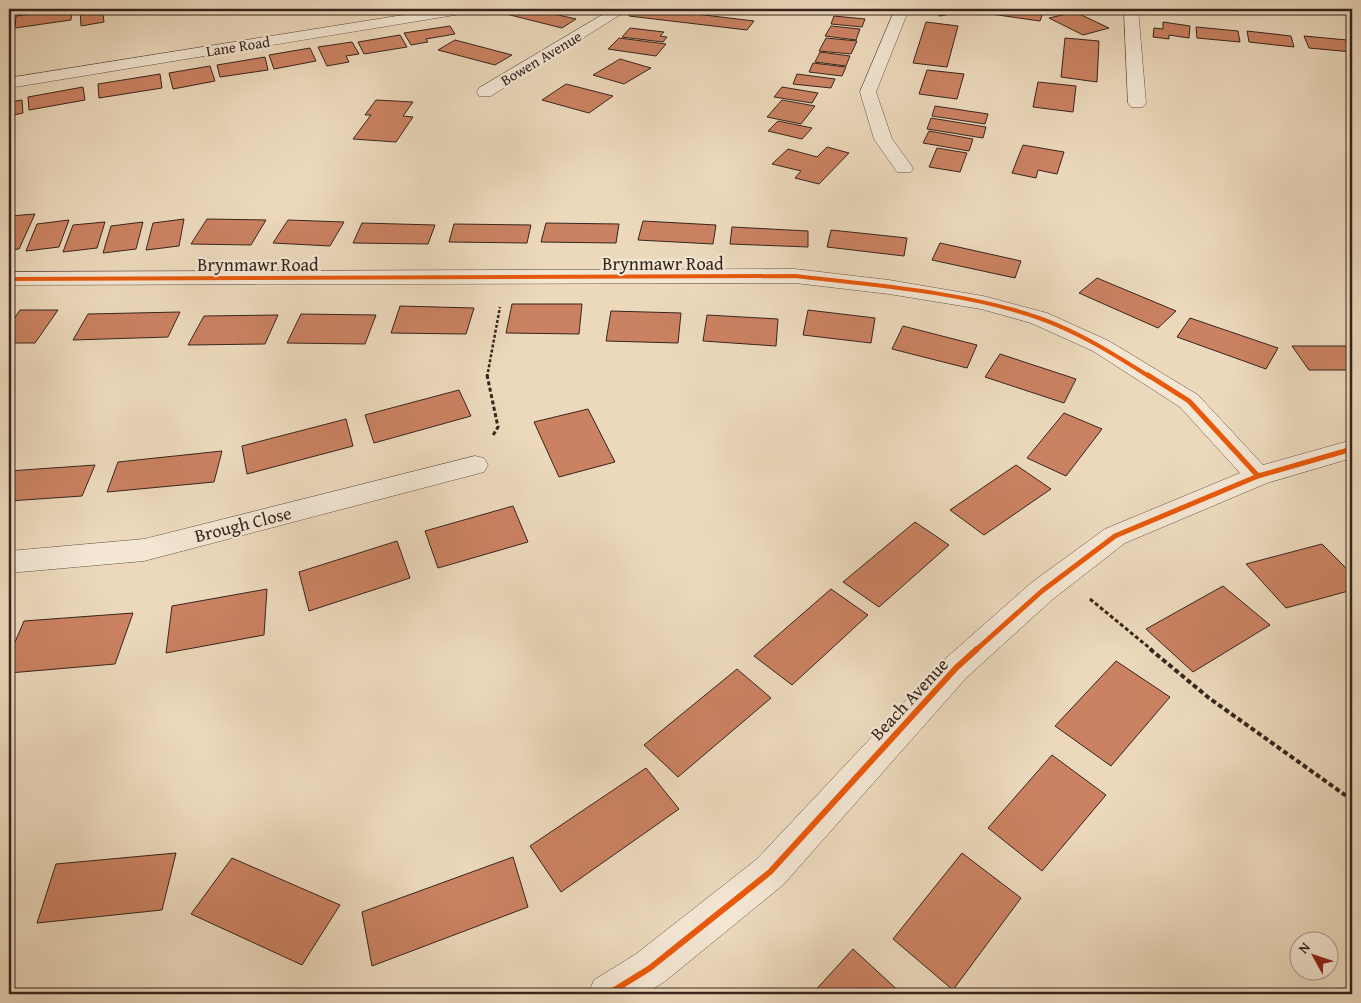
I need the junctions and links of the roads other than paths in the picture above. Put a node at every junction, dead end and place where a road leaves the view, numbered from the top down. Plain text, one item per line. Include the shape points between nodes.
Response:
1 (467, 9) edge
2 (622, 9) edge
3 (902, 9) edge
4 (1131, 9) edge
5 (9, 83) edge
6 (485, 92) dead end
7 (1137, 103) dead end
8 (904, 168) dead end
9 (9, 279) edge
10 (1352, 449) edge
11 (474, 465) road end
12 (1258, 476) junction
13 (9, 562) edge
14 (608, 994) edge

1 - 5 street, Lane Road
2 - 6 street, Bowen Avenue
3 - 8 street via 868,92 883,139
4 - 7 street
9 - 12 street, Brynmawr Road via 794,276 890,287 983,303 1029,315 1102,346 1189,401
10 - 12 street, Beach Avenue
11 - 13 street, Brough Close via 144,550
12 - 14 street, Beach Avenue via 1115,536 1042,591 956,668 770,872 650,968

